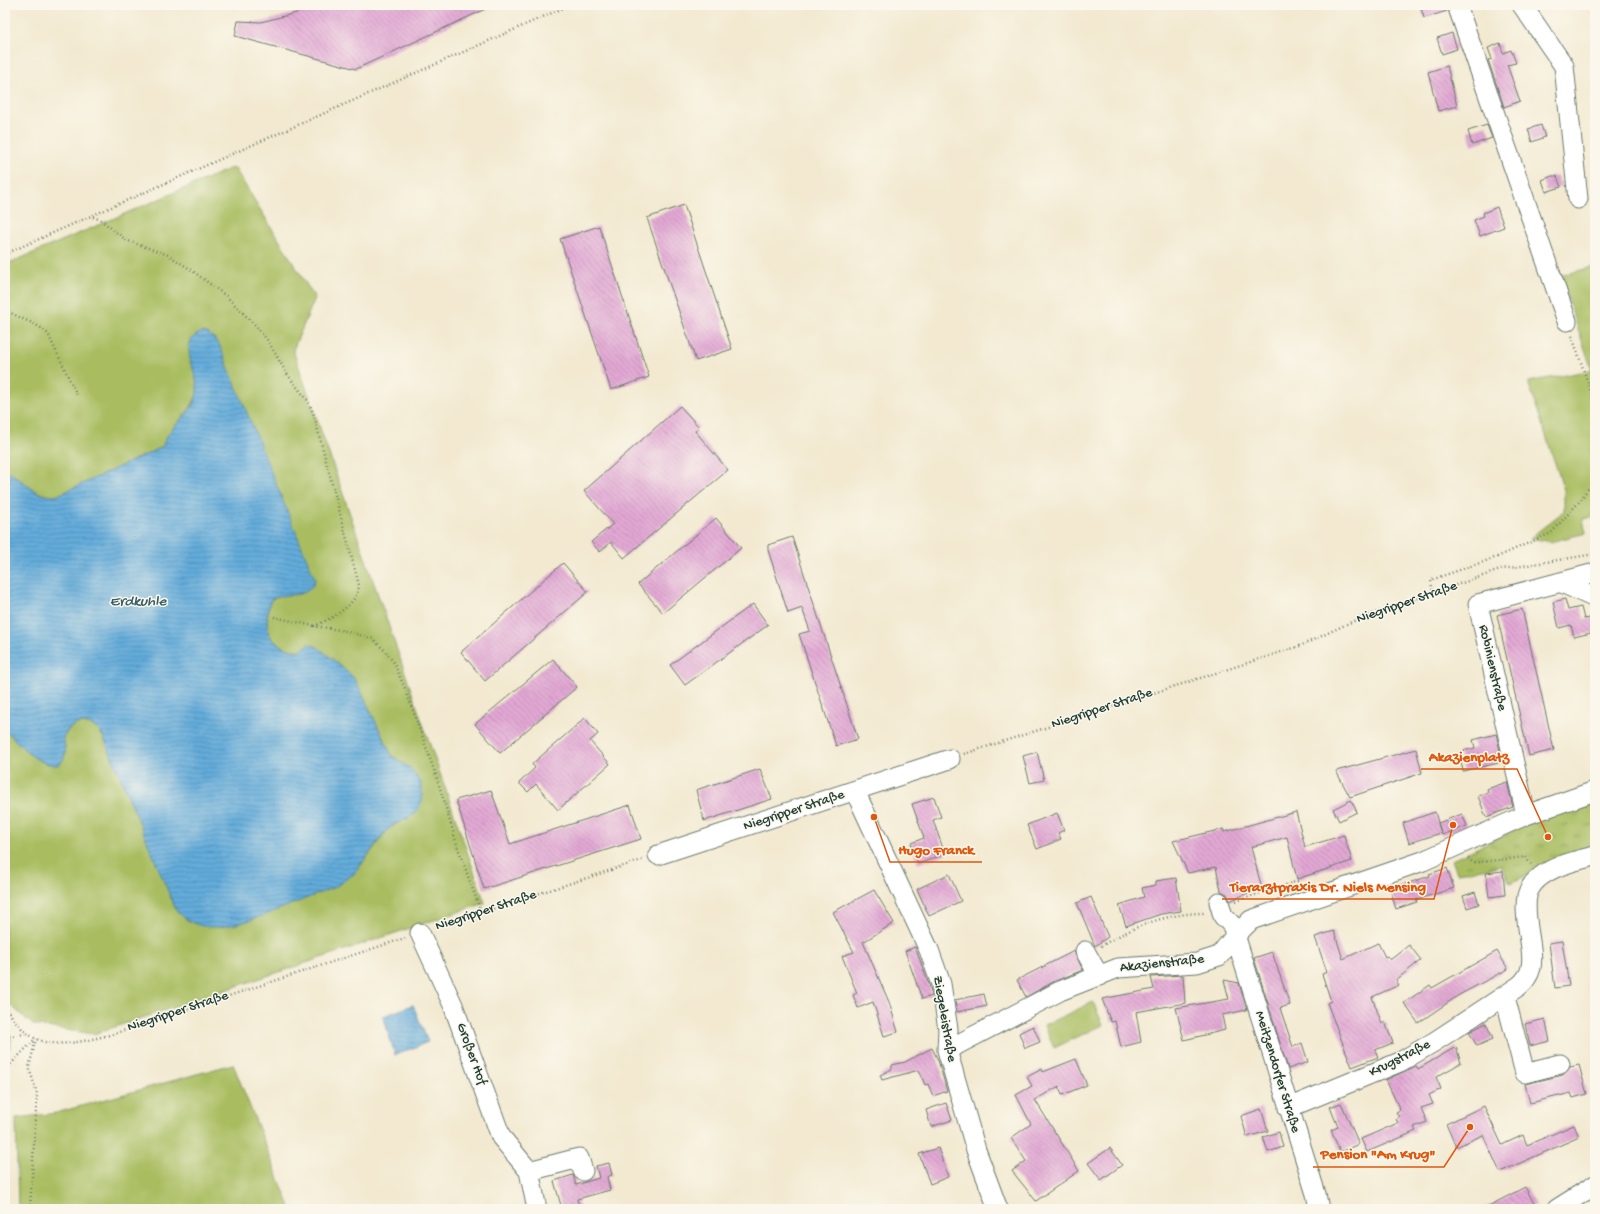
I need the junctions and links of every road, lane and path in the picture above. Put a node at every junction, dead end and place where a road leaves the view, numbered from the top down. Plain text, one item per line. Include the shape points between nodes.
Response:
1 (570, 5) edge
2 (1457, 5) edge
3 (1522, 5) edge
4 (1578, 199) dead end
5 (93, 217) junction
6 (5, 254) edge
7 (5, 309) edge
8 (1567, 321) joint
9 (78, 397) dead end
10 (1595, 404) edge
11 (1595, 479) edge
12 (1595, 554) edge
13 (1595, 573) edge
14 (1560, 582) junction
15 (1433, 594) junction
16 (1595, 598) edge
17 (274, 617) dead end
18 (314, 626) junction
19 (950, 759) joint
20 (855, 791) junction
21 (1595, 791) edge
22 (1526, 815) junction
23 (1457, 846) junction
24 (658, 855) joint
25 (1595, 856) edge
26 (1540, 878) junction
27 (1298, 881) dead end
28 (1220, 904) junction
29 (481, 912) junction
30 (420, 932) junction
31 (1235, 936) junction
32 (1086, 952) joint
33 (1099, 976) junction
34 (1505, 997) junction
35 (5, 1005) edge
36 (26, 1034) junction
37 (5, 1037) edge
38 (36, 1039) junction
39 (947, 1050) junction
40 (1560, 1064) dead end
41 (5, 1070) edge
42 (1288, 1108) junction
43 (529, 1171) junction
44 (583, 1171) dead end
45 (1595, 1185) edge
46 (30, 1209) edge
47 (537, 1209) edge
48 (998, 1209) edge
49 (1319, 1209) edge
50 (1557, 1209) edge

1 - 5 path
2 - 8 street
3 - 4 street via 1564,66
5 - 6 path
5 - 18 path via 101,220 126,240 156,250 179,262 226,296 261,333 311,406 359,585 356,596 348,606
7 - 9 path via 48,334
8 - 10 path
11 - 15 path via 1579,502 1551,533 1497,557 1431,580
12 - 15 path, Niegripper Straße via 1503,569
13 - 14 street, Robinienstraße
14 - 16 street
14 - 22 street, Robinienstraße via 1478,604
15 - 19 path, Niegripper Straße via 1360,618 1300,646
17 - 18 path
18 - 29 path via 346,631 372,639 394,664 406,690 436,775
19 - 20 street, Niegripper Straße
20 - 24 street, Niegripper Straße
20 - 39 street, Ziegeleistraße via 929,950 941,984 948,1029
21 - 22 street, Akazienstraße
22 - 23 street, Akazienstraße
23 - 26 path via 1473,863 1525,856
23 - 31 street, Akazienstraße via 1423,861 1251,920
24 - 29 path, Niegripper Straße
25 - 26 street, Krugstraße via 1569,864
26 - 34 street, Krugstraße via 1530,888 1527,902 1532,968 1526,980
27 - 28 path
28 - 31 street, Meitzendorfer Straße via 1223,916 1232,925
28 - 32 path via 1206,913 1182,913 1160,919
29 - 30 path, Niegripper Straße
30 - 38 path, Niegripper Straße via 110,1035 61,1044
30 - 43 street, Großer Hof via 453,1005 501,1137
31 - 33 street, Akazienstraße via 1219,956 1197,963 1118,968
31 - 42 street, Meitzendorfer Straße
32 - 33 street
33 - 39 street, Akazienstraße via 1060,992
34 - 40 street via 1525,1073
34 - 42 street, Krugstraße via 1400,1062
35 - 36 path, Niegripper Straße
36 - 37 path
36 - 38 path, Niegripper Straße
38 - 41 path
38 - 46 path via 29,1067 37,1094
39 - 48 street, Ziegeleistraße via 976,1150
42 - 49 street, Meitzendorfer Straße
43 - 44 street via 579,1158
43 - 47 street, Großer Hof
45 - 50 street

